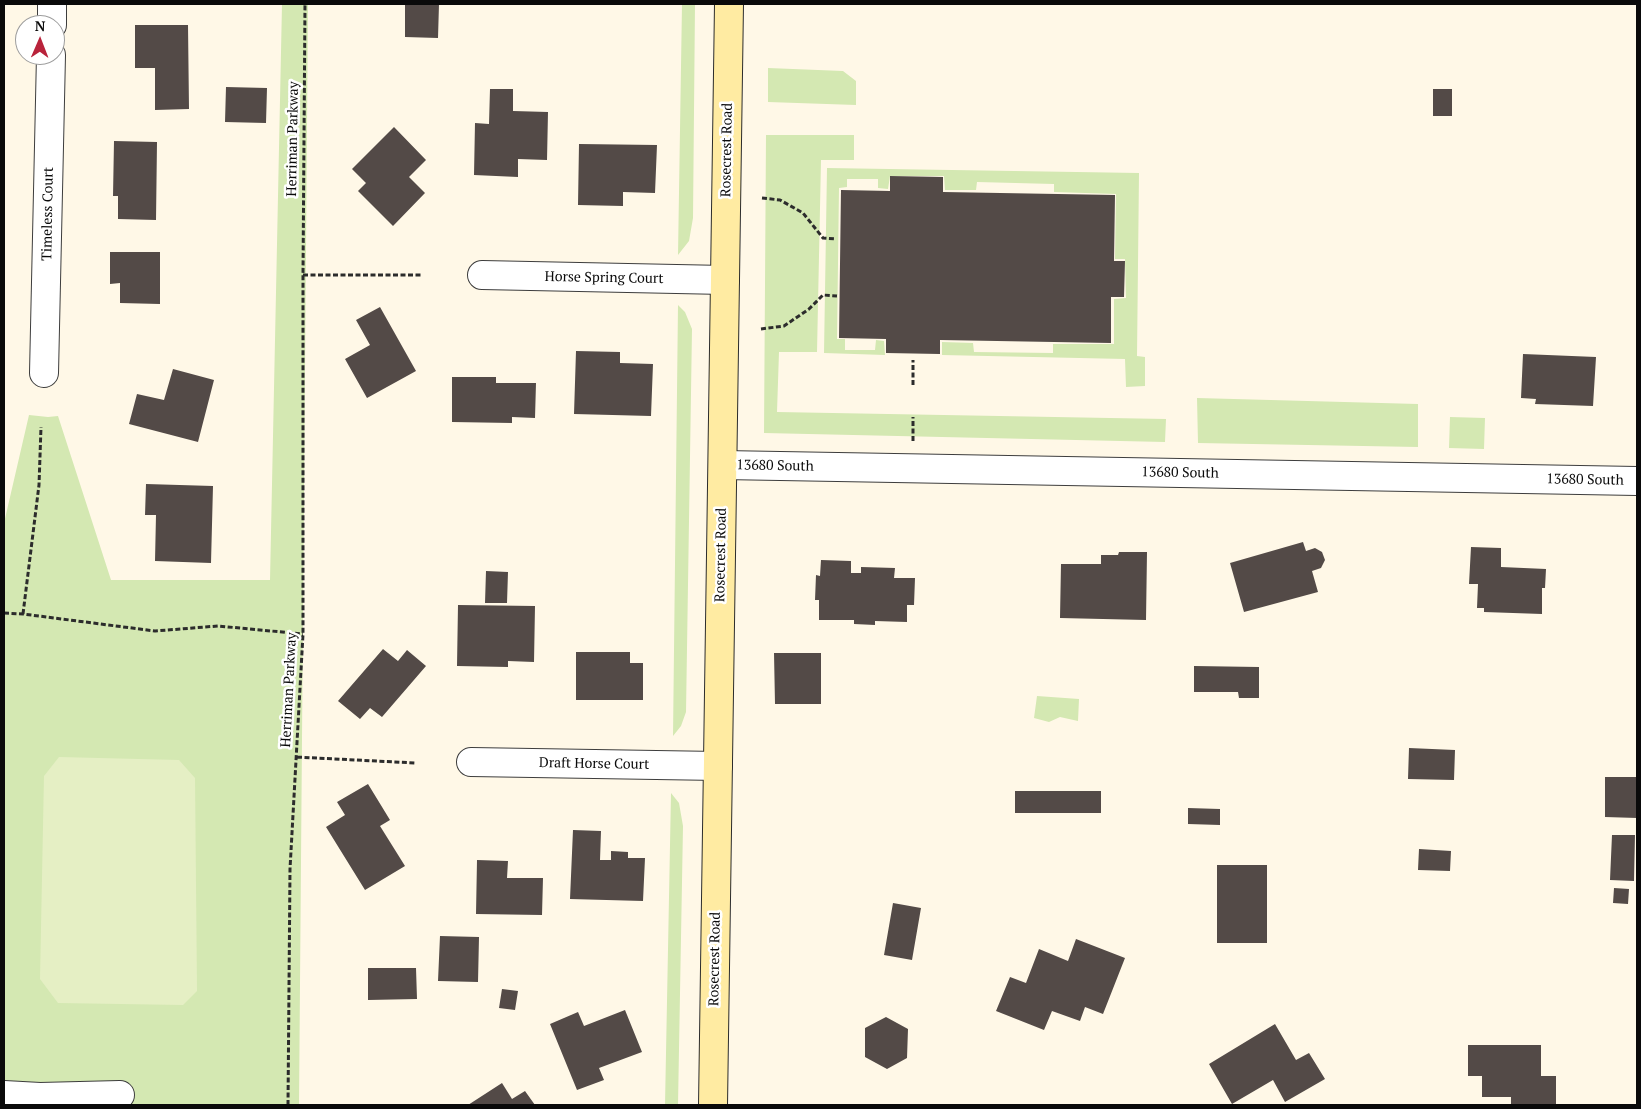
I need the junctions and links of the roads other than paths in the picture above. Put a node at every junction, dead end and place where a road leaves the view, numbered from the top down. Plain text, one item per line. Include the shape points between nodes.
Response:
1 (729, 4) edge
2 (51, 65) edge
3 (482, 275) dead end
4 (726, 280) junction
5 (44, 373) dead end
6 (723, 465) junction
7 (1637, 481) edge
8 (471, 762) dead end
9 (718, 766) junction
10 (4, 1095) edge
11 (120, 1095) dead end
12 (713, 1105) edge

1 - 4 main road, Rosecrest Road
2 - 5 street, Timeless Court
3 - 4 street, Horse Spring Court
4 - 6 main road, Rosecrest Road
6 - 7 street, 13680 South
6 - 9 main road, Rosecrest Road
8 - 9 street, Draft Horse Court
9 - 12 main road, Rosecrest Road
10 - 11 street

